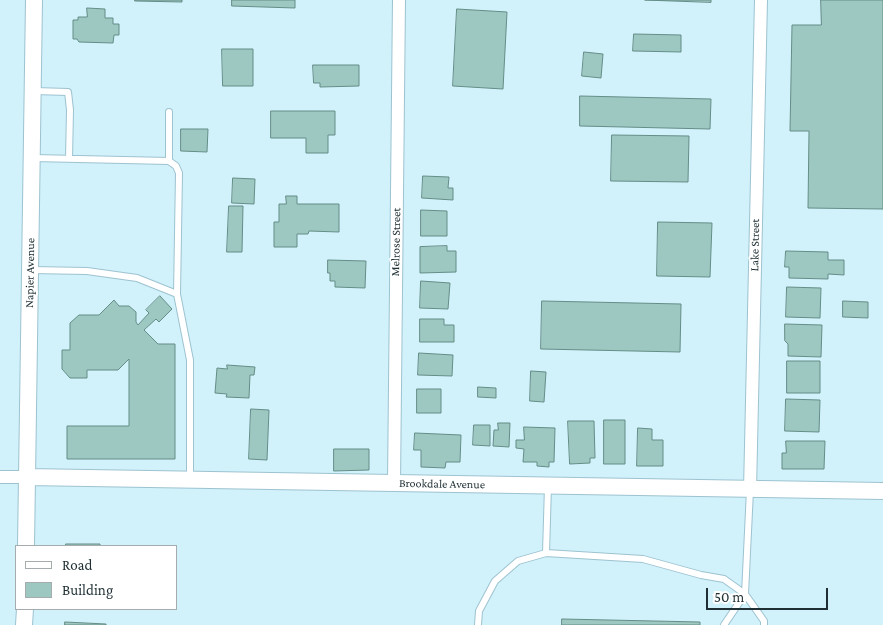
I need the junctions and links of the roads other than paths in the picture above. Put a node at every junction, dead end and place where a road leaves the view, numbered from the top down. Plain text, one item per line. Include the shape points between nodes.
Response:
1 (34, 0) edge
2 (398, 0) edge
3 (760, 0) edge
4 (33, 91) junction
5 (169, 112) dead end
6 (32, 158) junction
7 (69, 159) junction
8 (169, 160) junction
9 (30, 270) junction
10 (177, 294) junction
11 (0, 477) edge
12 (27, 477) junction
13 (190, 480) junction
14 (394, 483) junction
15 (548, 486) junction
16 (750, 490) junction
17 (883, 492) edge
18 (26, 545) edge
19 (546, 553) junction
20 (744, 594) junction
21 (24, 610) edge
22 (24, 625) edge
23 (478, 625) edge
24 (724, 625) edge
25 (764, 625) edge

1 - 4 street, Napier Avenue
2 - 14 street, Melrose Street
3 - 16 street, Lake Street
4 - 6 street, Napier Avenue
4 - 7 lane via 68,92
5 - 8 lane
6 - 7 lane
6 - 9 street, Napier Avenue
7 - 8 lane
8 - 10 lane via 179,173
9 - 10 lane via 87,271 137,278
9 - 12 street, Napier Avenue
10 - 13 lane via 190,360
11 - 12 street, Brookdale Avenue
12 - 13 street, Brookdale Avenue
12 - 18 street, Napier Avenue
13 - 14 street, Brookdale Avenue
14 - 15 street, Brookdale Avenue
15 - 16 street, Brookdale Avenue
15 - 19 lane
16 - 17 street, Brookdale Avenue
16 - 20 lane
19 - 20 lane via 643,559 724,579
19 - 23 lane via 518,561 495,581 479,611
20 - 24 lane
20 - 25 lane
21 - 22 street

